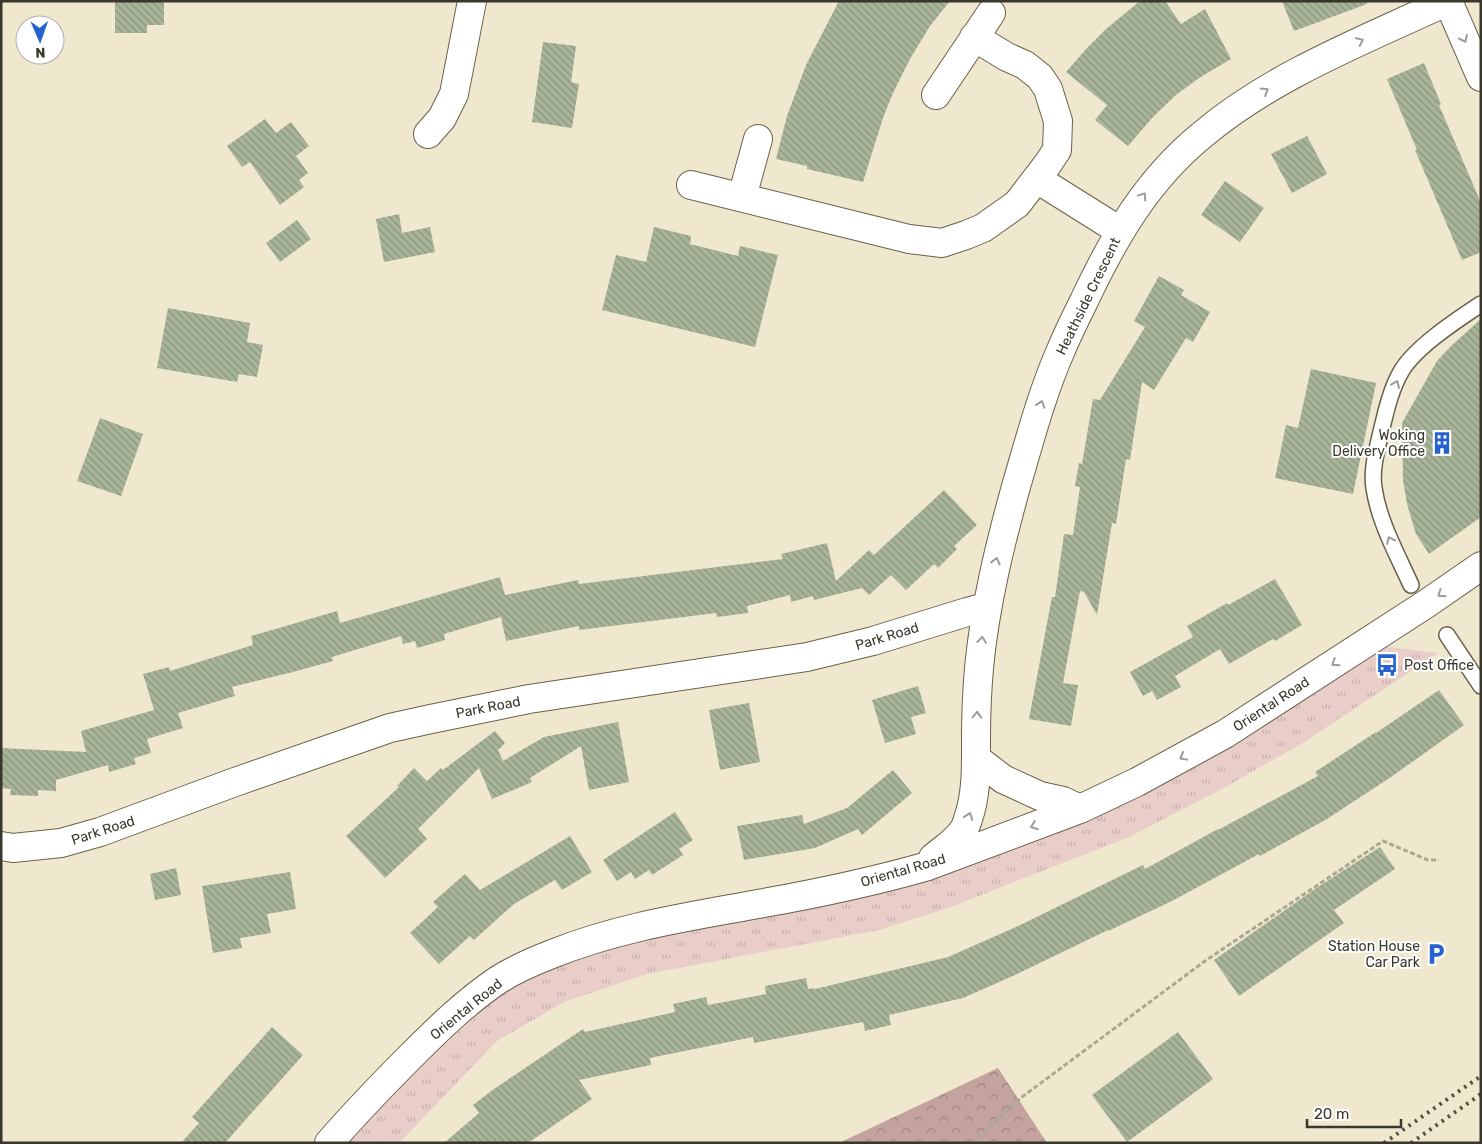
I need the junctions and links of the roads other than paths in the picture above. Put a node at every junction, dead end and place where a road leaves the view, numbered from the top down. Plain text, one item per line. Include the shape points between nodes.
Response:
1 (472, 1) edge
2 (1416, 1) edge
3 (1448, 1) edge
4 (991, 13) dead end
5 (1401, 24) junction
6 (974, 37) junction
7 (1481, 77) edge
8 (936, 95) dead end
9 (428, 134) dead end
10 (758, 139) dead end
11 (1036, 179) junction
12 (691, 185) dead end
13 (742, 197) junction
14 (1120, 231) junction
15 (1481, 304) edge
16 (1481, 566) edge
17 (1411, 585) dead end
18 (987, 608) junction
19 (1447, 635) dead end
20 (1481, 686) edge
21 (977, 759) junction
22 (1080, 809) junction
23 (1, 846) edge
24 (928, 866) junction
25 (329, 1143) edge

1 - 9 street via 454,94 442,118
2 - 5 street via 1412,12
3 - 5 street, Heathside Crescent
3 -> 7 street
4 - 6 street
14 -> 5 street, Heathside Crescent via 1151,185 1202,134 1230,113 1272,86 1364,39
6 - 8 street
6 - 11 street via 1025,65 1040,77 1048,89 1058,121 1057,150
10 - 13 street
11 - 13 street via 1017,204 1000,217 983,228 942,243 909,239
11 - 14 street
12 - 13 street
18 -> 14 street, Heathside Crescent via 995,567 1040,407 1060,351
17 -> 15 lane via 1384,526 1374,488 1380,435 1402,369 1445,328
16 -> 22 street, Oriental Road via 1225,734
21 -> 18 street, Heathside Crescent via 978,672
18 - 23 street, Park Road via 807,657 529,700 406,724 100,832 61,843 13,848
19 - 20 lane
21 - 22 street via 1004,779 1040,796
24 -> 21 street, Heathside Crescent via 933,857 964,829 972,806
22 -> 24 street, Oriental Road
24 - 25 street, Oriental Road via 834,889 609,934 530,963 498,980 461,1008 368,1099

